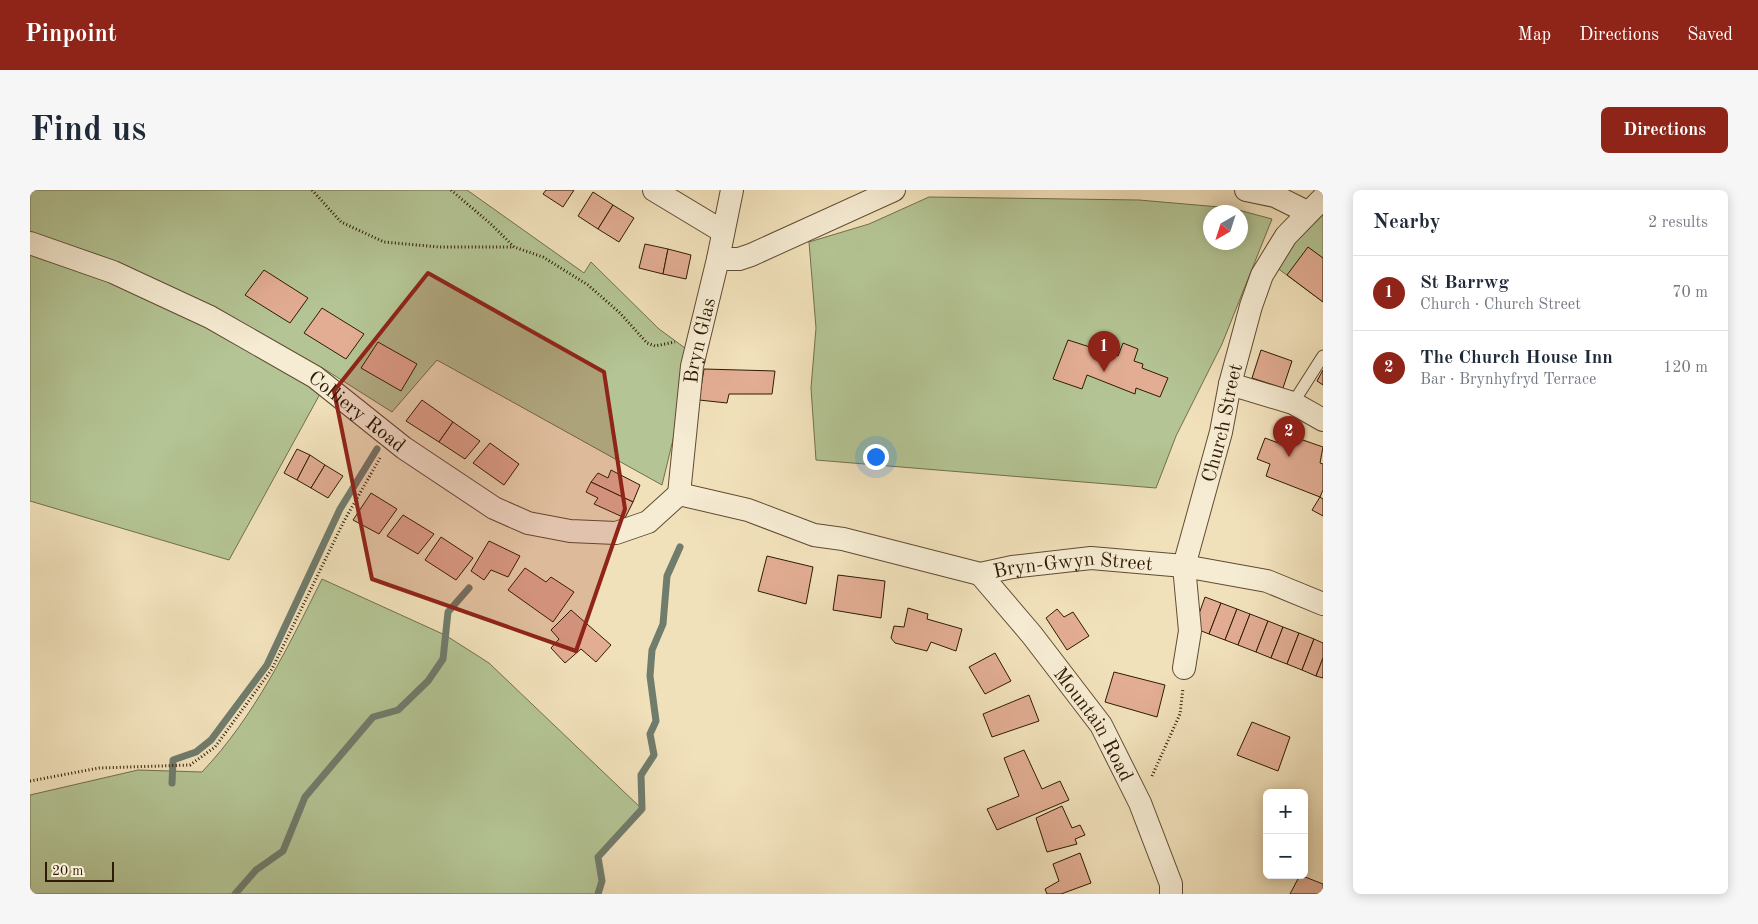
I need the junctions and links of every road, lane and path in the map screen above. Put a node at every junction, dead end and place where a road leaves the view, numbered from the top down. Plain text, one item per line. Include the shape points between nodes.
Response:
1 (312, 190) edge
2 (451, 190) edge
3 (654, 190) edge
4 (732, 190) edge
5 (894, 190) edge
6 (1246, 190) edge
7 (1315, 205) edge
8 (722, 231) junction
9 (30, 243) edge
10 (514, 247) junction
11 (718, 259) junction
12 (700, 332) junction
13 (1323, 356) edge
14 (1230, 384) junction
15 (1293, 403) junction
16 (1323, 420) edge
17 (392, 438) junction
18 (679, 494) junction
19 (1184, 566) junction
20 (980, 574) junction
21 (1323, 604) edge
22 (1184, 668) joint
23 (30, 780) edge
24 (1140, 803) junction
25 (1171, 894) edge

1 - 10 path via 341,222 384,242 439,247
2 - 10 path
3 - 8 street
4 - 8 street, Bryn Glas
5 - 11 street via 751,255 739,259
6 - 7 street
7 - 14 street, Church Street via 1286,236 1262,275
8 - 11 street, Bryn Glas
9 - 17 street, Colliery Road via 113,272 210,317 315,377
10 - 12 path via 543,257 574,274 620,314 646,343 666,345
11 - 12 street, Bryn Glas
12 - 18 street, Bryn Glas via 692,366
13 - 15 lane
14 - 15 street
14 - 19 street, Church Street via 1221,432
15 - 16 street
17 - 18 street, Colliery Road via 494,508 528,522 570,531 616,533 648,522
17 - 23 path via 344,521 272,670 215,747 190,765 99,768
18 - 20 street, Bryn-Gwyn Street via 748,510 814,535 843,539
19 - 20 street, Bryn-Gwyn Street via 1091,558
19 - 21 street, Bryn-Gwyn Street via 1267,582
19 - 22 street, Church Street via 1190,631
20 - 24 street, Mountain Road via 1032,635 1100,725
22 - 24 path via 1180,714
24 - 25 street, Mountain Road via 1171,884

